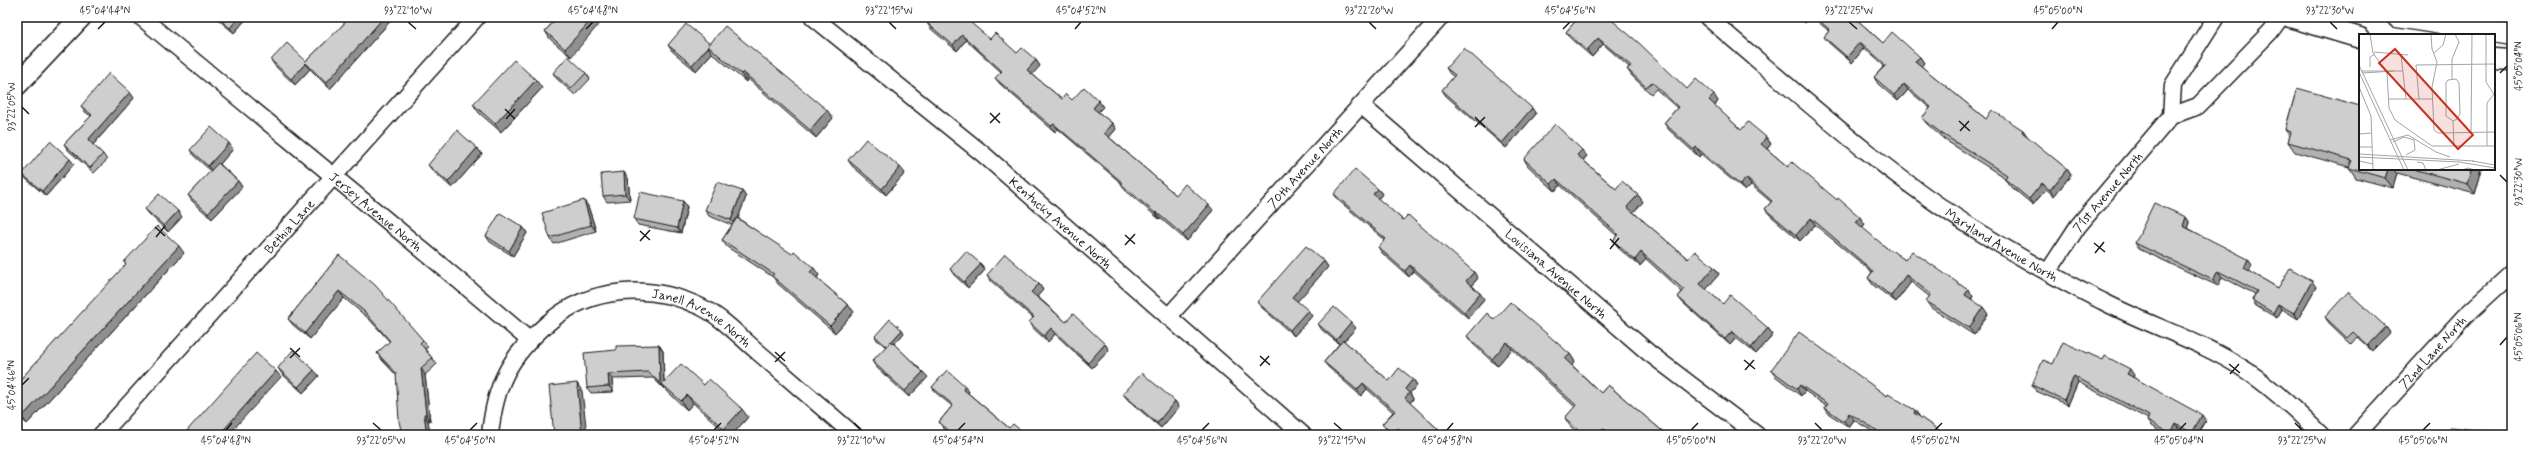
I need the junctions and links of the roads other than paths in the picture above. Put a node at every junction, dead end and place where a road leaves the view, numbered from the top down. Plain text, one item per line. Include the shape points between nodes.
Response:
1 (81, 17) edge
2 (141, 17) edge
3 (478, 17) edge
4 (813, 17) edge
5 (1441, 17) edge
6 (1707, 17) edge
7 (2216, 17) edge
8 (2281, 17) edge
9 (2290, 17) edge
10 (2396, 17) edge
11 (2445, 22) edge
12 (2512, 35) edge
13 (2359, 38) edge
14 (2495, 58) edge
15 (2512, 60) edge
16 (17, 85) edge
17 (1361, 105) junction
18 (2171, 116) junction
19 (334, 177) junction
20 (2048, 272) junction
21 (2512, 273) edge
22 (1168, 317) junction
23 (529, 340) junction
24 (101, 435) edge
25 (490, 435) edge
26 (854, 435) edge
27 (1303, 435) edge
28 (1757, 435) edge
29 (2320, 435) edge
30 (2356, 435) edge

1 - 16 street
2 - 19 street, Jersey Avenue North
3 - 19 street, Bethia Lane
4 - 22 street, Kentucky Avenue North via 983,154
5 - 17 street, 70th Avenue North
6 - 20 street, Maryland Avenue North via 1914,187 1980,232
7 - 18 street via 2173,85
8 - 18 street, 71st Avenue North via 2270,32 2198,106
9 - 13 street
10 - 11 street
11 - 12 street
14 - 15 street
17 - 22 street, 70th Avenue North
17 - 28 street, Louisiana Avenue North via 1649,353
18 - 20 street, 71st Avenue North via 2078,226
19 - 23 street, Jersey Avenue North
19 - 24 street, Bethia Lane
20 - 29 street, Maryland Avenue North via 2102,302 2205,347 2248,371 2287,402
21 - 30 street, 72nd Lane North via 2464,317
22 - 27 street, Kentucky Avenue North
23 - 25 street via 500,383 493,404
23 - 26 street, Janell Avenue North via 553,318 582,302 612,293 642,291 673,296 702,308 727,325

